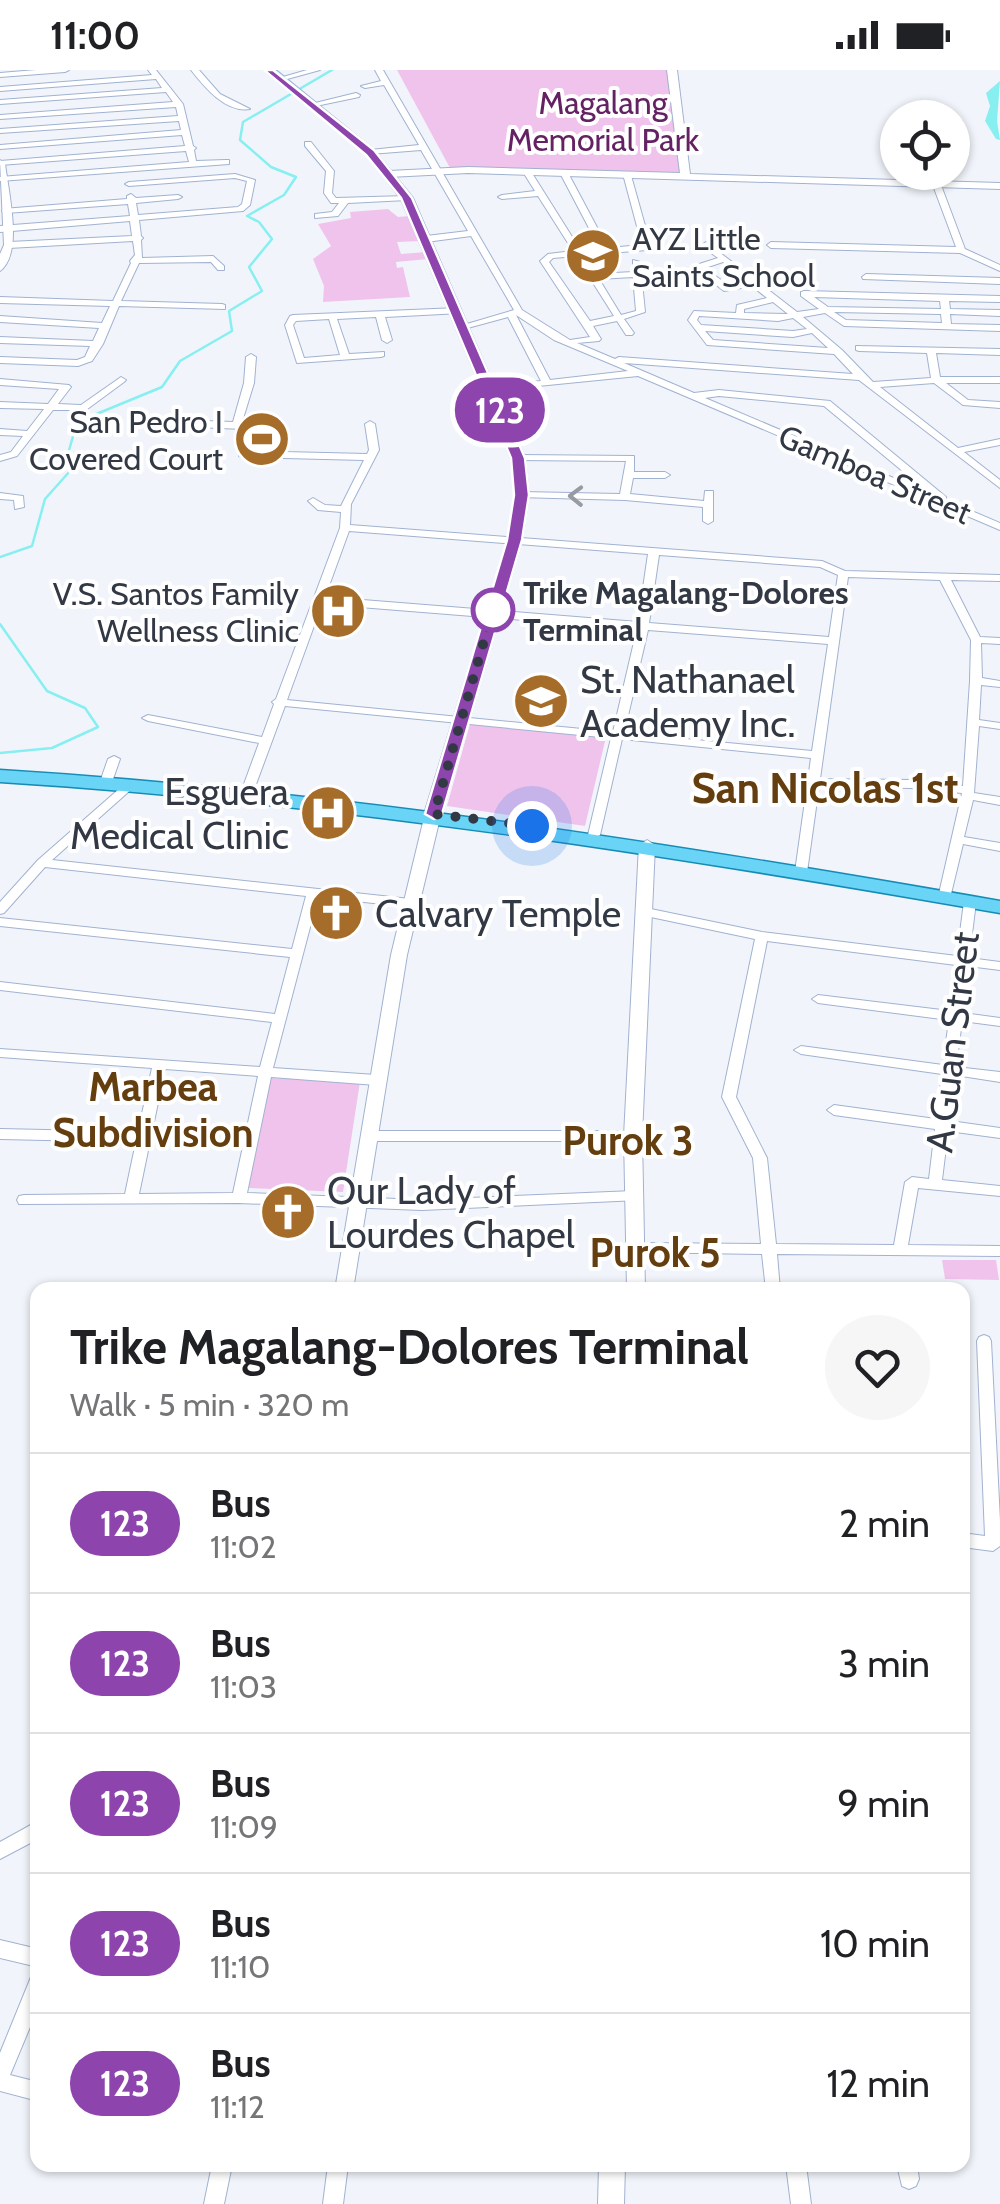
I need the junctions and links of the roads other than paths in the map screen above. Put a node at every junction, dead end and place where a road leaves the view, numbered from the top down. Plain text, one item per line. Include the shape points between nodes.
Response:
1 (65, 70) edge
2 (195, 70) edge
3 (269, 70) edge
4 (316, 70) edge
5 (379, 70) edge
6 (672, 70) edge
7 (154, 74) edge
8 (0, 75) edge
9 (280, 79) junction
10 (386, 82) junction
11 (365, 86) dead end
12 (0, 89) edge
13 (168, 90) junction
14 (354, 100) dead end
15 (305, 101) junction
16 (0, 102) edge
17 (179, 104) junction
18 (246, 109) dead end
19 (0, 117) edge
20 (184, 118) junction
21 (0, 132) edge
22 (187, 132) junction
23 (308, 144) dead end
24 (0, 147) edge
25 (424, 147) junction
26 (192, 148) junction
27 (370, 152) junction
28 (226, 162) dead end
29 (0, 163) edge
30 (194, 164) junction
31 (120, 170) junction
32 (438, 170) junction
33 (527, 172) junction
34 (564, 173) junction
35 (389, 174) junction
36 (627, 174) junction
37 (685, 176) junction
38 (880, 178) edge
39 (1, 179) edge
40 (970, 182) edge
41 (128, 184) junction
42 (1000, 186) edge
43 (938, 190) edge
44 (539, 193) junction
45 (178, 197) dead end
46 (502, 197) dead end
47 (406, 198) junction
48 (132, 201) junction
49 (344, 203) junction
50 (6, 212) junction
51 (318, 216) dead end
52 (136, 218) junction
53 (4, 228) edge
54 (474, 233) junction
55 (139, 238) junction
56 (426, 238) junction
57 (771, 245) dead end
58 (706, 246) dead end
59 (961, 250) junction
60 (6, 251) edge
61 (605, 251) junction
62 (576, 254) junction
63 (724, 260) junction
64 (134, 261) junction
65 (636, 262) dead end
66 (0, 268) edge
67 (221, 268) dead end
68 (1000, 268) edge
69 (638, 274) junction
70 (592, 277) junction
71 (866, 277) dead end
72 (1000, 280) edge
73 (754, 284) junction
74 (944, 298) junction
75 (773, 299) junction
76 (1000, 299) edge
77 (0, 300) edge
78 (114, 305) junction
79 (222, 307) dead end
80 (822, 310) junction
81 (946, 311) junction
82 (515, 313) junction
83 (1000, 313) edge
84 (380, 314) junction
85 (794, 315) junction
86 (332, 316) junction
87 (740, 316) junction
88 (619, 318) junction
89 (461, 319) junction
90 (0, 320) edge
91 (588, 324) junction
92 (105, 326) junction
93 (947, 326) junction
94 (698, 328) junction
95 (1000, 328) edge
96 (814, 330) junction
97 (630, 333) dead end
98 (0, 340) edge
99 (387, 340) dead end
100 (567, 342) junction
101 (98, 344) junction
102 (859, 348) dead end
103 (931, 350) junction
104 (839, 352) junction
105 (1000, 352) edge
106 (381, 354) dead end
107 (251, 357) dead end
108 (345, 357) junction
109 (613, 359) junction
110 (0, 360) edge
111 (639, 372) junction
112 (861, 377) junction
113 (121, 380) dead end
114 (936, 380) junction
115 (1000, 380) edge
116 (0, 382) edge
117 (547, 384) junction
118 (872, 385) junction
119 (492, 389) junction
120 (694, 396) junction
121 (0, 405) edge
122 (1000, 405) edge
123 (51, 408) junction
124 (146, 422) dead end
125 (237, 423) junction
126 (370, 424) dead end
127 (0, 432) edge
128 (31, 434) junction
129 (999, 443) edge
130 (957, 451) junction
131 (242, 454) dead end
132 (280, 454) junction
133 (369, 457) junction
134 (0, 458) edge
135 (518, 458) junction
136 (630, 475) junction
137 (664, 475) dead end
138 (1000, 485) edge
139 (522, 495) junction
140 (0, 496) edge
141 (626, 497) junction
142 (314, 502) dead end
143 (18, 507) dead end
144 (344, 509) junction
145 (953, 509) junction
146 (708, 521) dead end
147 (1000, 527) edge
148 (344, 528) junction
149 (515, 540) junction
150 (654, 551) junction
151 (843, 574) junction
152 (944, 577) junction
153 (1000, 578) edge
154 (317, 600) junction
155 (492, 612) junction
156 (643, 626) junction
157 (976, 640) junction
158 (832, 641) junction
159 (1000, 641) edge
160 (976, 682) junction
161 (1000, 684) edge
162 (278, 702) junction
163 (148, 718) dead end
164 (461, 718) junction
165 (972, 722) junction
166 (1000, 726) edge
167 (620, 733) junction
168 (265, 741) junction
169 (816, 755) junction
170 (114, 759) dead end
171 (0, 776) edge
172 (106, 782) junction
173 (813, 782) junction
174 (131, 784) junction
175 (969, 793) junction
176 (246, 795) junction
177 (1000, 801) edge
178 (434, 814) junction
179 (594, 835) junction
180 (958, 840) junction
181 (648, 846) junction
182 (1000, 846) edge
183 (42, 863) junction
184 (802, 872) junction
185 (313, 894) junction
186 (944, 898) junction
187 (970, 902) junction
188 (410, 903) junction
189 (1000, 907) edge
190 (0, 910) edge
191 (646, 912) junction
192 (0, 922) edge
193 (762, 936) junction
194 (297, 954) junction
195 (961, 961) junction
196 (1000, 966) edge
197 (0, 986) edge
198 (818, 1000) dead end
199 (953, 1016) junction
200 (281, 1018) junction
201 (1000, 1022) edge
202 (801, 1050) dead end
203 (0, 1053) edge
204 (159, 1066) junction
205 (947, 1070) junction
206 (264, 1075) junction
207 (1000, 1077) edge
208 (376, 1080) junction
209 (834, 1110) dead end
210 (942, 1126) junction
211 (1000, 1132) edge
212 (0, 1134) edge
213 (370, 1136) junction
214 (634, 1136) junction
215 (142, 1137) junction
216 (935, 1183) junction
217 (1000, 1192) edge
218 (634, 1196) junction
219 (239, 1198) junction
220 (131, 1199) junction
221 (24, 1200) dead end
222 (359, 1202) junction
223 (634, 1248) junction
224 (900, 1249) junction
225 (770, 1250) junction
226 (1000, 1252) edge
227 (345, 1282) edge
228 (636, 1282) edge
229 (772, 1282) edge
230 (984, 1342) dead end
231 (970, 1541) edge
232 (996, 1544) edge
233 (30, 1834) edge
234 (0, 1851) edge
235 (0, 1950) edge
236 (30, 1956) edge
237 (30, 2003) edge
238 (0, 2079) edge
239 (30, 2089) edge
240 (221, 2172) edge
241 (337, 2172) edge
242 (612, 2172) edge
243 (797, 2172) edge
244 (214, 2204) edge
245 (333, 2204) edge
246 (611, 2204) edge
247 (801, 2204) edge

1 - 8 street
2 - 18 street via 217,96
3 - 9 main road
4 - 9 street
5 - 10 street
6 - 37 street
7 - 12 street
7 - 13 street
9 - 15 main road
10 - 11 street
10 - 25 street
13 - 16 street
13 - 17 street
14 - 15 street
15 - 27 main road
17 - 19 street
17 - 20 street
20 - 21 street
20 - 22 street
22 - 24 street
22 - 26 street
23 - 49 street via 330,171 330,196
25 - 27 street
25 - 32 street
26 - 29 street
26 - 30 street
27 - 35 main road
28 - 30 street
29 - 39 street
30 - 31 street
31 - 39 street
31 - 41 street
32 - 33 street
32 - 35 street
32 - 54 street
33 - 34 street
33 - 44 street
34 - 36 street
34 - 61 street
35 - 47 main road
36 - 37 street
36 - 61 street via 648,245
37 - 38 street
39 - 50 street
40 - 42 street
41 - 48 street
41 - 52 street via 251,180 242,209
43 - 59 street
44 - 46 street
44 - 62 street
45 - 48 street
47 - 49 street
47 - 56 main road
48 - 50 street
48 - 52 street
49 - 51 street via 335,214
50 - 53 street
52 - 53 street
52 - 55 street
53 - 60 street
54 - 56 street
54 - 82 street
55 - 60 street
55 - 64 street
56 - 89 main road
57 - 59 street
58 - 63 street
59 - 68 street
60 - 66 street
61 - 62 street
62 - 70 street
62 - 91 street via 544,261
63 - 73 street
63 - 73 street via 699,267 727,289
64 - 67 street via 213,260
64 - 78 street
65 - 69 street
69 - 70 street
69 - 88 street via 641,312
70 - 88 street
71 - 72 street
73 - 75 street
74 - 76 street
74 - 80 street via 804,294
74 - 81 street
75 - 85 street
75 - 87 street via 740,307
77 - 78 street
78 - 79 street
78 - 92 street
80 - 81 street
80 - 85 street
80 - 93 street via 844,322
81 - 83 street
81 - 93 street
82 - 89 street via 494,322
82 - 100 street
82 - 117 street
84 - 86 street
84 - 89 street
84 - 99 street
85 - 87 street
85 - 96 street
86 - 108 street
86 - 108 street via 290,319 297,357
87 - 94 street via 697,313 692,320
88 - 91 street
88 - 97 street
89 - 119 main road
90 - 92 street
91 - 100 street via 596,339
92 - 101 street
93 - 95 street
94 - 96 street
94 - 104 street via 710,343
96 - 104 street
98 - 101 street
100 - 109 street
101 - 110 street via 78,364
102 - 103 street
103 - 105 street
103 - 114 street
104 - 112 street
106 - 108 street
107 - 125 street
109 - 111 street, Gamboa Street
109 - 112 street
111 - 117 street
111 - 120 street, Gamboa Street
112 - 118 street
113 - 123 street via 89,406
114 - 115 street
114 - 118 street
114 - 122 street via 966,403
116 - 123 street via 66,386
117 - 119 street
118 - 130 street
119 - 135 main road
120 - 145 street, Gamboa Street
120 - 145 street via 827,402
121 - 123 street
123 - 128 street
124 - 125 street
125 - 132 street via 274,428
126 - 133 street
127 - 128 street
128 - 134 street via 14,454
129 - 130 street
130 - 138 street
131 - 132 street
132 - 133 street
133 - 144 street
135 - 136 street via 627,456
135 - 139 main road
136 - 137 street
136 - 141 street
141 -> 139 street
139 - 149 main road
140 - 143 street via 20,498
141 - 146 street via 708,499
142 - 144 street
144 - 148 street
145 - 147 street, Gamboa Street
148 - 149 street
148 - 154 street
149 - 150 street
149 - 155 main road
150 - 151 street via 822,564
150 - 156 street
151 - 152 street
151 - 158 street
152 - 153 street
152 - 157 street
154 - 155 street
154 - 162 street
155 - 156 street
155 - 164 main road
156 - 158 street
156 - 167 street
157 - 159 street
157 - 160 street
158 - 169 street
160 - 161 street
160 - 165 street
162 - 164 street
162 - 168 street
163 - 168 street
164 - 167 street
164 - 178 main road
165 - 166 street
165 - 175 street
167 - 169 street
167 - 179 street
168 - 176 street
169 - 173 street
170 - 172 street
171 - 172 main road
172 - 174 main road
173 - 175 street
173 - 184 street
174 - 176 main road
174 - 183 street
175 - 177 street
175 - 180 street
176 - 178 main road
178 - 179 main road
178 - 188 street
179 - 181 main road
180 - 182 street
180 - 186 street
181 - 184 main road
181 - 191 street
183 - 185 street
183 - 190 street
184 - 186 main road
185 - 188 street
185 - 194 street
186 - 187 main road
187 - 189 main road
187 - 195 street, A.Guan Street
188 - 208 street
191 - 193 street
191 - 214 street
192 - 194 street
193 - 195 street
193 - 225 street via 729,1097 760,1158
194 - 200 street
195 - 196 street
195 - 199 street, A.Guan Street
197 - 200 street
198 - 199 street
199 - 201 street
199 - 205 street, A.Guan Street
200 - 206 street
202 - 205 street
203 - 204 street
204 - 206 street
204 - 215 street
205 - 207 street
205 - 210 street, A.Guan Street
206 - 208 street
206 - 219 street
208 - 213 street
209 - 210 street
210 - 211 street
210 - 216 street, A.Guan Street
212 - 215 street
213 - 214 street
213 - 222 street
214 - 218 street
215 - 220 street
216 - 217 street
216 - 224 street via 909,1187
218 - 222 street
218 - 223 street
219 - 220 street
219 - 222 street
220 - 221 street
222 - 227 street
223 - 225 street
223 - 228 street
224 - 225 street
224 - 226 street
225 - 229 street
230 - 232 street
231 - 232 street
233 - 234 street
235 - 236 street
237 - 238 street
238 - 239 street
240 - 244 street
241 - 245 street
242 - 246 street
243 - 247 street

